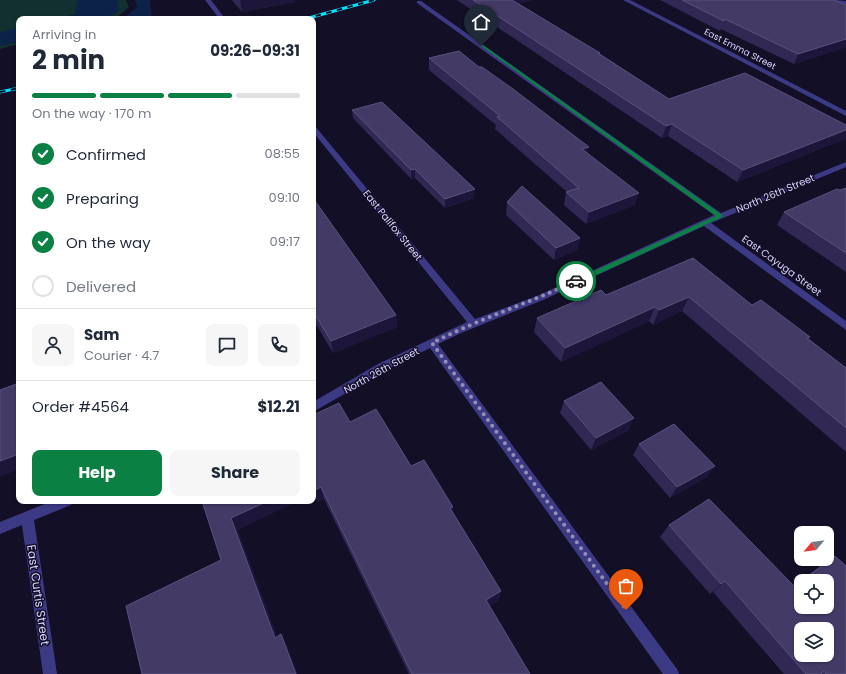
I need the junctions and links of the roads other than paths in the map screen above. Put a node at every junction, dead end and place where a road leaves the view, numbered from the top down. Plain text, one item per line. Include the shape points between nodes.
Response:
1 (208, 0) edge
2 (626, 0) edge
3 (837, 0) edge
4 (418, 2) dead end
5 (846, 4) edge
6 (220, 16) dead end
7 (846, 114) edge
8 (316, 131) edge
9 (846, 164) edge
10 (720, 216) junction
11 (705, 222) junction
12 (474, 324) junction
13 (846, 326) edge
14 (432, 343) junction
15 (316, 405) edge
16 (60, 504) edge
17 (27, 517) junction
18 (0, 528) edge
19 (50, 674) edge
20 (672, 674) edge

1 - 6 street
2 - 7 street, East Emma Street
3 - 5 street
4 - 10 street
8 - 12 street, East Palifox Street
9 - 10 street, North 26th Street
10 - 11 street, North 26th Street
11 - 12 street, North 26th Street via 540,298
11 - 13 street, East Cayuga Street
12 - 14 street, North 26th Street
14 - 15 street, North 26th Street via 382,367
14 - 20 street
16 - 17 street
17 - 18 street
17 - 19 street, East Curtis Street

